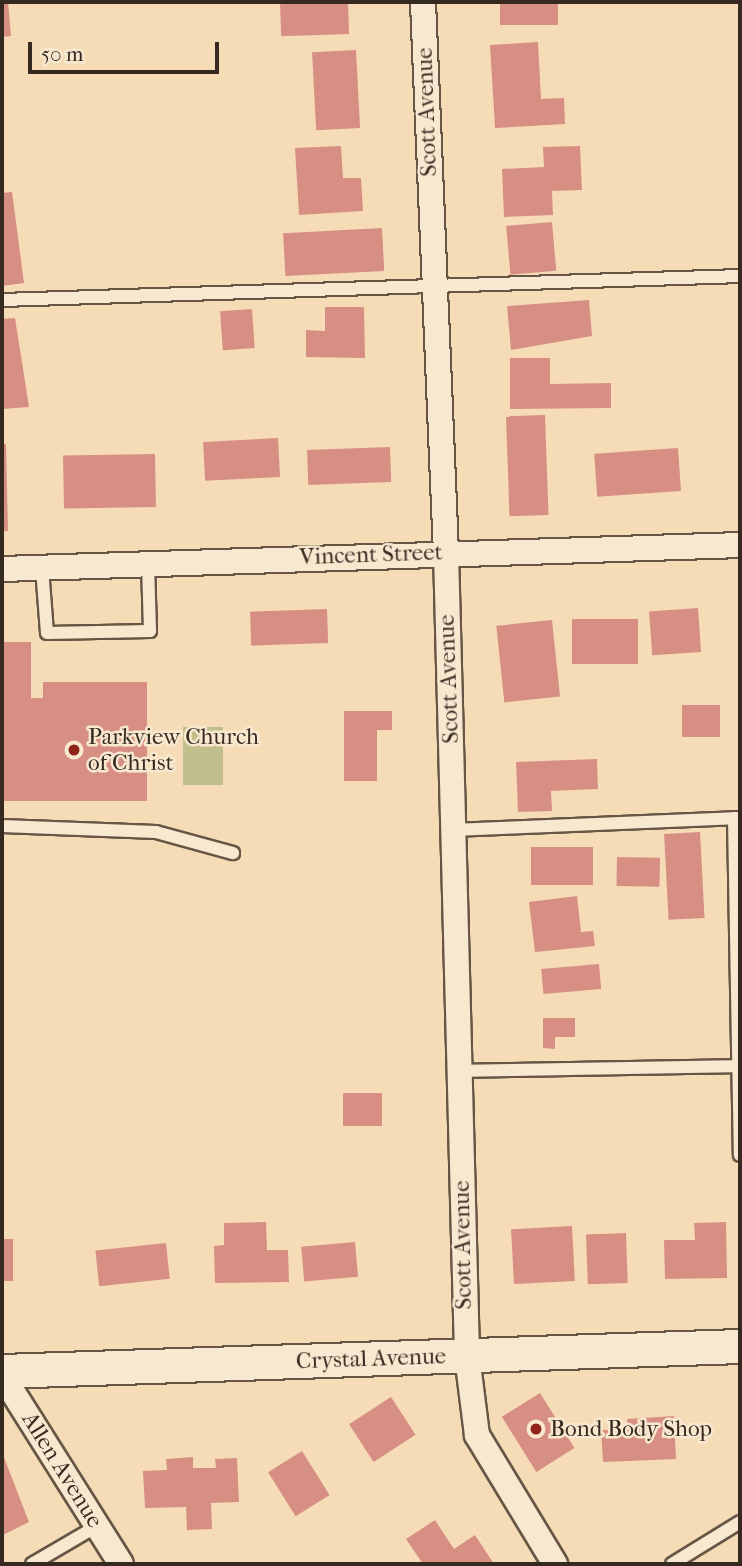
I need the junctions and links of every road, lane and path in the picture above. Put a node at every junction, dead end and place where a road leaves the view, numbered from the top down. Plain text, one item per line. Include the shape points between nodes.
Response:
1 (423, 2) edge
2 (740, 276) edge
3 (434, 284) junction
4 (2, 300) edge
5 (740, 545) edge
6 (446, 552) junction
7 (148, 564) junction
8 (42, 568) junction
9 (2, 569) edge
10 (737, 818) edge
11 (2, 826) edge
12 (453, 830) junction
13 (233, 853) dead end
14 (739, 1066) edge
15 (459, 1071) junction
16 (740, 1155) edge
17 (740, 1346) edge
18 (467, 1356) junction
19 (2, 1373) edge
20 (740, 1522) edge
21 (97, 1526) junction
22 (32, 1564) edge
23 (121, 1564) edge
24 (555, 1564) edge
25 (672, 1564) edge

1 - 3 street, Scott Avenue
2 - 3 lane
3 - 4 lane
3 - 6 street, Scott Avenue
5 - 6 street, Vincent Street
6 - 7 street, Vincent Street
6 - 12 street, Scott Avenue
7 - 8 street, Vincent Street
7 - 8 lane via 150,631 47,633
8 - 9 street, Vincent Street
10 - 12 lane
10 - 14 lane
11 - 13 lane via 156,832
12 - 15 street, Scott Avenue
14 - 15 lane
14 - 16 lane
15 - 18 street, Scott Avenue
17 - 18 street, Crystal Avenue
18 - 19 street, Crystal Avenue
18 - 24 street, Scott Avenue via 477,1435
19 - 21 street, Allen Avenue
20 - 25 lane
21 - 22 lane
21 - 23 street, Allen Avenue

